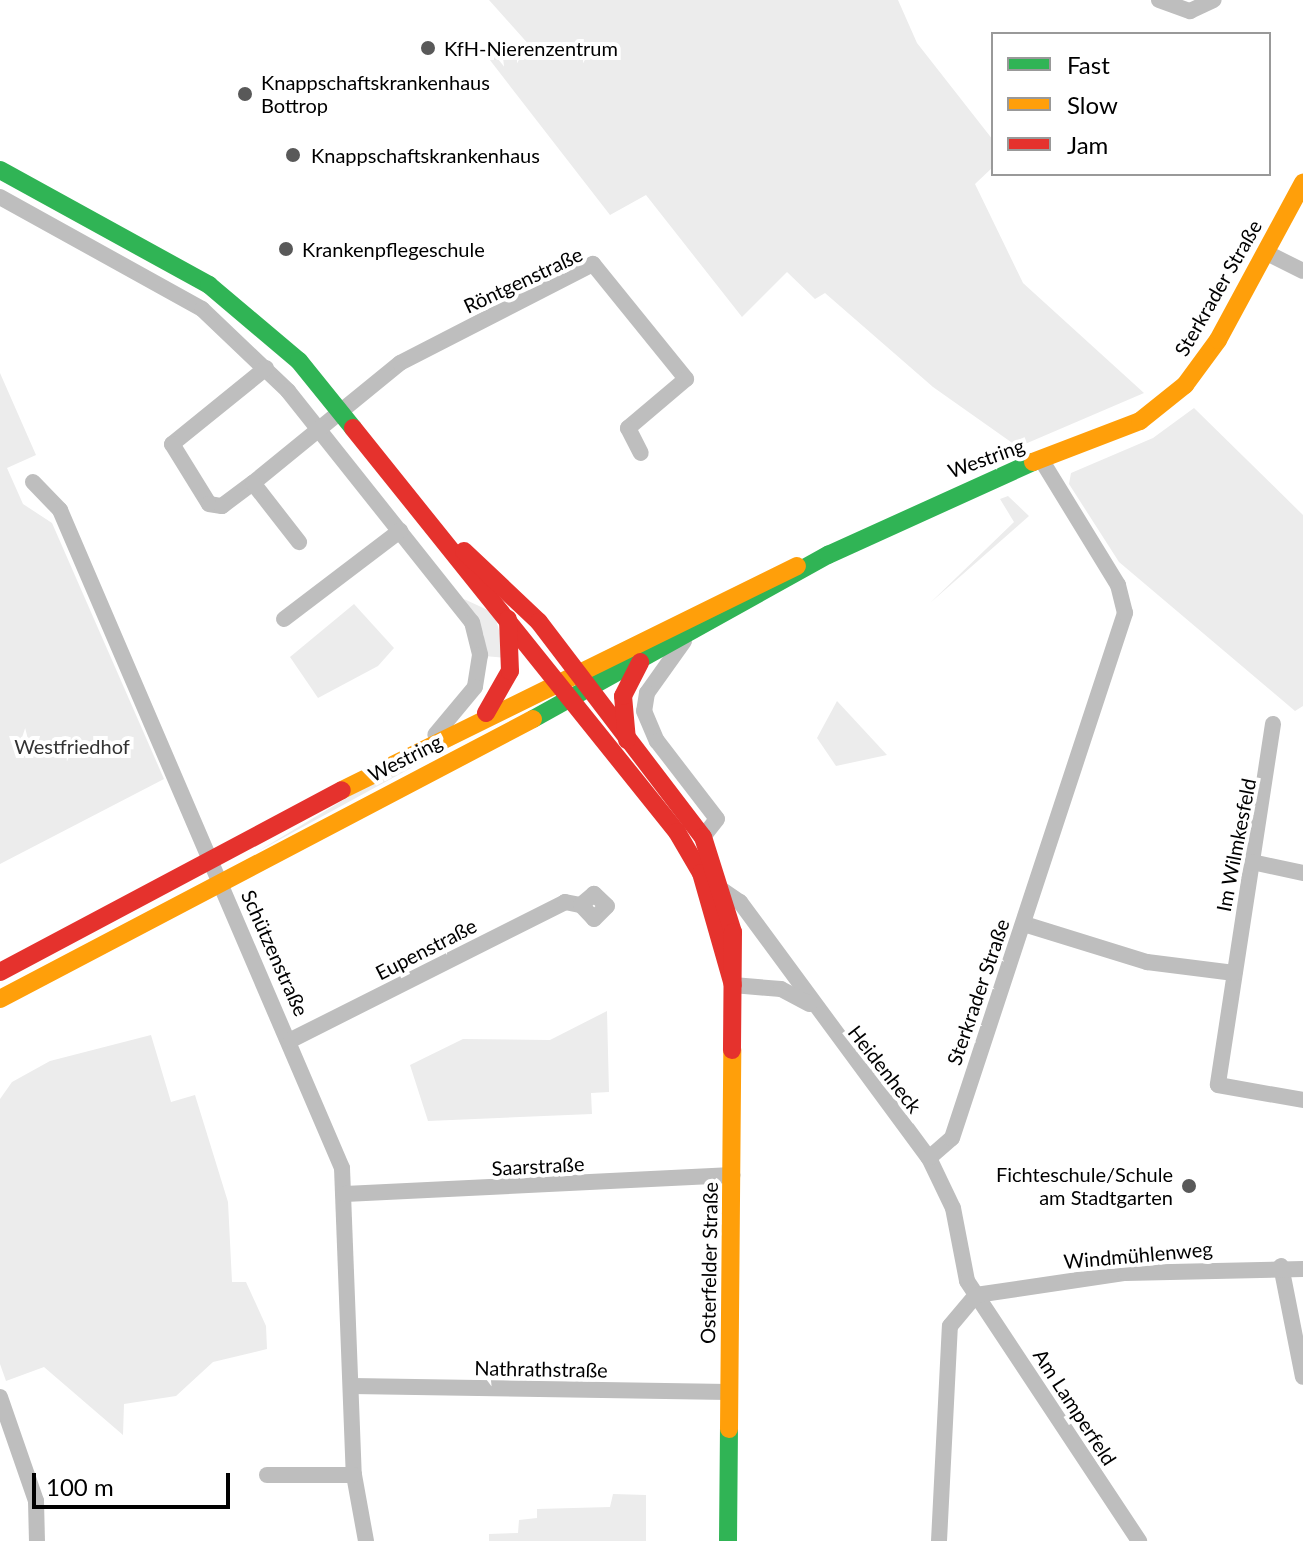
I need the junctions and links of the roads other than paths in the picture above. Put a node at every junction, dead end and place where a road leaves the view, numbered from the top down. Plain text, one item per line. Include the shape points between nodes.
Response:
1 (1159, 0) edge
2 (1214, 0) edge
3 (0, 170) edge
4 (1303, 183) edge
5 (0, 197) edge
6 (53, 199) junction
7 (41, 221) junction
8 (1265, 252) junction
9 (1303, 271) edge
10 (209, 285) junction
11 (197, 307) junction
12 (266, 368) junction
13 (1161, 407) joint
14 (339, 413) junction
15 (319, 430) junction
16 (641, 453) dead end
17 (1048, 459) junction
18 (33, 482) dead end
19 (253, 483) junction
20 (400, 531) junction
21 (448, 539) junction
22 (299, 542) dead end
23 (828, 555) junction
24 (452, 594) junction
25 (486, 596) junction
26 (507, 618) junction
27 (284, 619) dead end
28 (686, 638) junction
29 (640, 662) junction
30 (565, 674) junction
31 (586, 689) junction
32 (569, 698) junction
33 (482, 718) junction
34 (1273, 724) dead end
35 (628, 742) junction
36 (426, 745) junction
37 (703, 837) junction
38 (213, 857) junction
39 (1252, 862) junction
40 (1303, 873) edge
41 (220, 878) junction
42 (722, 890) junction
43 (581, 905) dead end
44 (1024, 924) junction
45 (0, 972) edge
46 (1234, 973) junction
47 (733, 985) junction
48 (0, 999) edge
49 (809, 1004) junction
50 (291, 1040) junction
51 (1303, 1100) edge
52 (929, 1158) junction
53 (733, 1175) junction
54 (345, 1194) junction
55 (1281, 1266) junction
56 (1303, 1269) edge
57 (976, 1295) junction
58 (1303, 1377) edge
59 (352, 1386) junction
60 (728, 1392) junction
61 (0, 1397) edge
62 (8, 1440) edge
63 (267, 1475) dead end
64 (354, 1475) junction
65 (37, 1541) edge
66 (366, 1541) edge
67 (728, 1541) edge
68 (939, 1541) edge
69 (1139, 1541) edge

1 - 2 street via 1190,11
3 - 6 main road, Osterfelder Straße
4 - 8 main road, Sterkrader Straße
5 - 7 street
6 - 7 street
6 - 10 main road, Osterfelder Straße
7 - 11 street
8 - 9 street
8 - 13 main road, Sterkrader Straße via 1218,340
10 - 11 street
10 - 14 main road, Osterfelder Straße via 284,345
11 - 12 street
12 - 15 street
12 - 19 street via 172,444 209,504 222,506
13 - 17 main road, Westring
14 - 15 street
14 - 16 street, Röntgenstraße via 400,363 593,264 686,379 628,428
14 - 21 main road, Osterfelder Straße
15 - 19 street
15 - 20 street
17 - 23 main road, Westring via 939,499
17 - 44 street, Sterkrader Straße via 1118,585 1125,613
18 - 38 street, Schützenstraße via 60,510
19 - 22 street
20 - 24 street
20 - 27 street
21 - 25 main road, Osterfelder Straße
21 - 30 main road, Osterfelder Straße via 499,578
23 - 28 main road, Westring
23 - 30 main road, Westring via 739,589
24 - 25 street
24 - 36 street via 472,622 479,674 461,709
25 - 26 main road, Osterfelder Straße
26 - 30 main road, Osterfelder Straße
26 - 33 main road via 510,671
28 - 29 main road, Westring
28 - 37 street, Osterfelder Straße via 647,693 644,711 657,741 717,819
29 - 31 main road, Westring
29 - 35 main road via 623,696
30 - 31 main road, Osterfelder Straße
30 - 32 main road, Osterfelder Straße
30 - 33 main road, Westring
31 - 32 main road, Westring
31 - 35 main road, Osterfelder Straße
32 - 41 main road, Westring
32 - 47 main road, Osterfelder Straße via 677,832 701,873
33 - 36 main road, Westring
34 - 39 street, Im Wilmkesfeld
35 - 37 main road, Osterfelder Straße
36 - 38 main road, Westring
37 - 42 main road, Osterfelder Straße
38 - 41 street, Schützenstraße
38 - 45 main road, Westring
39 - 40 street
39 - 46 street, Im Wilmkesfeld
41 - 48 main road, Westring
41 - 50 street, Schützenstraße
42 - 47 main road, Osterfelder Straße via 733,932
42 - 49 street, Heidenheck via 740,902
43 - 50 street, Eupenstraße via 565,902
44 - 46 street via 1147,962
44 - 52 street, Sterkrader Straße via 952,1138
46 - 51 street, Im Wilmkesfeld via 1218,1085
47 - 49 street, Heidenheck via 781,989
47 - 53 main road, Osterfelder Straße
49 - 52 street, Heidenheck
50 - 54 street, Schützenstraße
52 - 57 street via 944,1182 962,1268
53 - 54 street, Saarstraße
53 - 60 main road, Osterfelder Straße
54 - 59 street, Schützenstraße
55 - 56 street, Windmühlenweg
55 - 57 street, Windmühlenweg via 1125,1273
55 - 58 street
57 - 68 street via 950,1326
57 - 69 street, Am Lamperfeld
59 - 60 street, Nathrathstraße
59 - 64 street, Schützenstraße
60 - 67 main road, Osterfelder Straße
61 - 62 street
62 - 65 street via 36,1501
63 - 64 street
64 - 66 street, Schützenstraße

